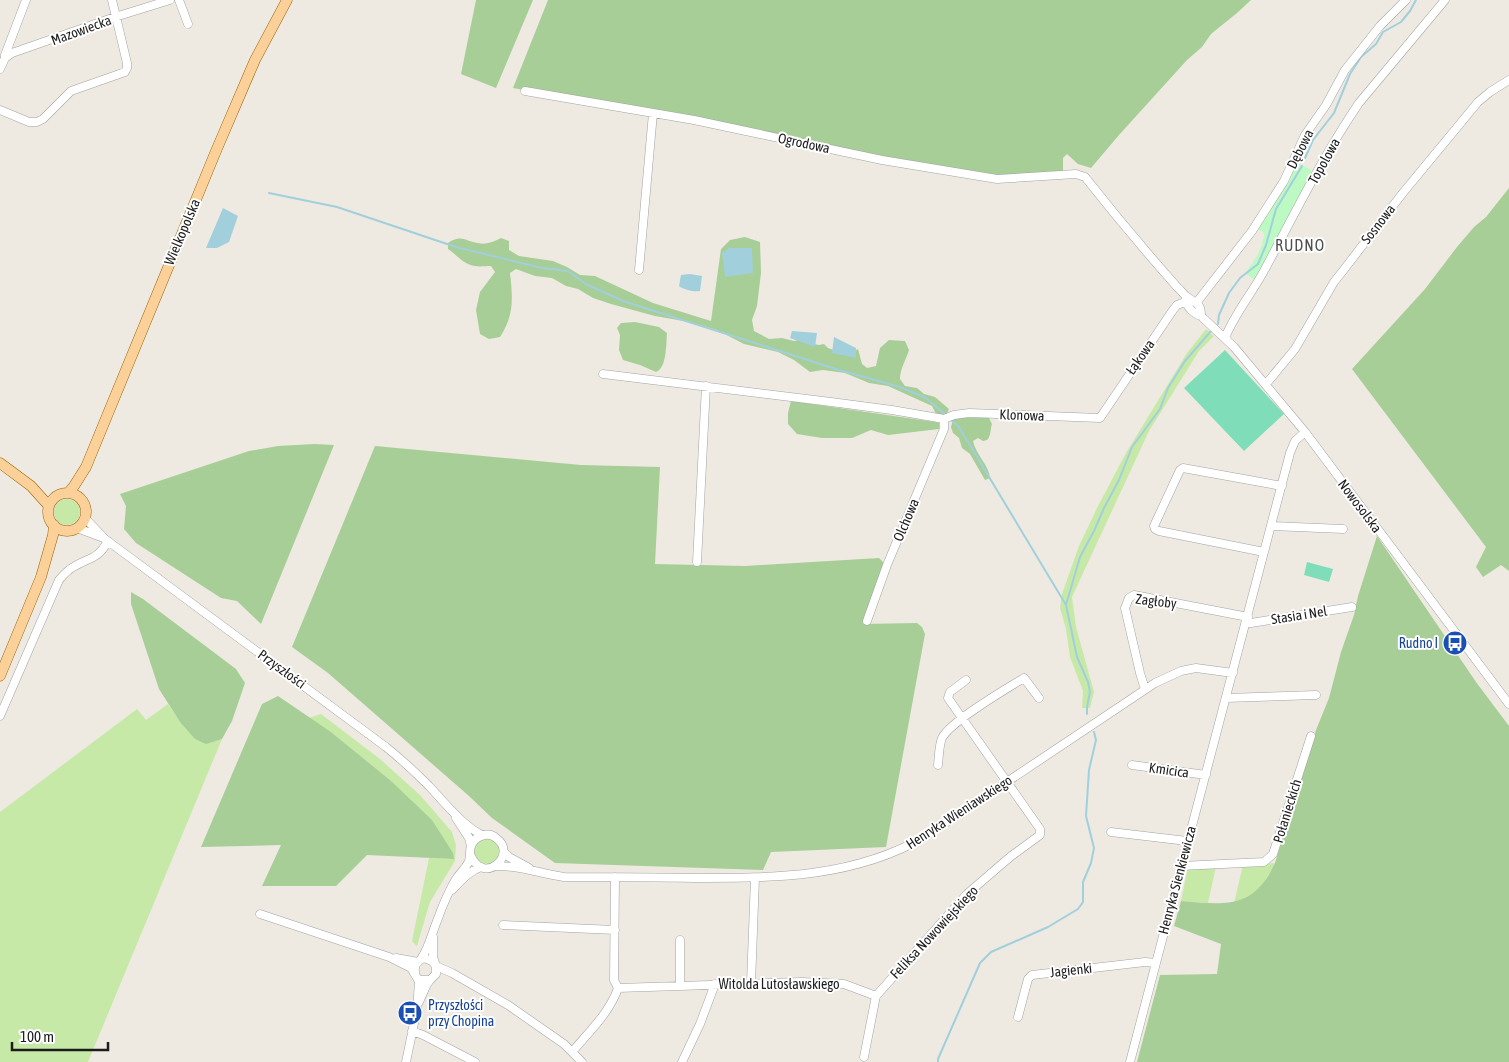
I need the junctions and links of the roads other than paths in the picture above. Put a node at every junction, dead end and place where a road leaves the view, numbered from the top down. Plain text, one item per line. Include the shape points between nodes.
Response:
1 (26, 0) edge
2 (112, 0) edge
3 (170, 0) edge
4 (180, 0) edge
5 (287, 0) edge
6 (1406, 0) edge
7 (1445, 0) edge
8 (115, 17) junction
9 (188, 24) dead end
10 (5, 58) junction
11 (0, 69) edge
12 (1509, 80) edge
13 (525, 91) dead end
14 (0, 110) edge
15 (653, 113) junction
16 (1085, 177) joint
17 (639, 270) dead end
18 (1187, 300) junction
19 (1197, 302) junction
20 (1201, 316) junction
21 (1225, 338) junction
22 (603, 374) dead end
23 (1266, 384) junction
24 (706, 386) junction
25 (1100, 418) joint
26 (944, 419) junction
27 (1305, 432) junction
28 (0, 463) edge
29 (86, 467) junction
30 (32, 486) junction
31 (1282, 486) junction
32 (68, 493) junction
33 (56, 497) junction
34 (81, 499) junction
35 (49, 506) junction
36 (85, 518) junction
37 (54, 525) junction
38 (1272, 526) junction
39 (72, 529) junction
40 (1344, 529) dead end
41 (106, 540) junction
42 (1264, 552) junction
43 (697, 562) dead end
44 (40, 576) junction
45 (1352, 607) dead end
46 (1247, 619) junction
47 (868, 621) dead end
48 (1233, 673) junction
49 (0, 676) edge
50 (966, 680) dead end
51 (1145, 689) junction
52 (1316, 695) dead end
53 (1039, 698) dead end
54 (1226, 698) junction
55 (1509, 704) edge
56 (0, 716) edge
57 (962, 718) junction
58 (1311, 736) dead end
59 (938, 764) dead end
60 (1132, 765) dead end
61 (1206, 775) junction
62 (1007, 781) junction
63 (451, 810) junction
64 (1111, 832) dead end
65 (482, 835) junction
66 (1187, 841) junction
67 (471, 846) junction
68 (504, 852) junction
69 (471, 856) junction
70 (496, 866) junction
71 (1181, 866) junction
72 (481, 867) junction
73 (537, 872) junction
74 (615, 877) junction
75 (755, 878) junction
76 (449, 893) junction
77 (260, 914) dead end
78 (503, 925) dead end
79 (615, 930) junction
80 (433, 933) junction
81 (680, 940) dead end
82 (389, 957) junction
83 (419, 960) junction
84 (1156, 963) junction
85 (435, 964) junction
86 (416, 975) junction
87 (458, 977) junction
88 (432, 978) junction
89 (751, 983) junction
90 (715, 984) junction
91 (680, 985) junction
92 (618, 988) junction
93 (876, 996) junction
94 (417, 1009) junction
95 (1018, 1017) dead end
96 (412, 1031) junction
97 (572, 1052) junction
98 (864, 1057) dead end
99 (406, 1062) edge
100 (474, 1062) edge
101 (582, 1062) edge
102 (682, 1062) edge
103 (1130, 1062) edge

1 - 10 street
2 - 8 street
3 - 8 street, Mazowiecka
4 - 9 street
5 - 29 main road, Wielkopolska via 255,60
6 - 19 street, Dębowa via 1380,26 1345,70 1326,106 1305,135 1284,181 1252,231
7 - 21 street, Topolowa via 1351,114
8 - 10 street, Mazowiecka
8 - 14 street via 128,68 125,72 71,91 37,122
10 - 11 street
12 - 23 street, Sosnowa via 1478,102 1402,194 1334,282 1295,349
13 - 15 street, Ogrodowa
15 - 16 street, Ogrodowa via 882,160 997,179 1076,174
15 - 17 street
16 - 18 street, Nowosolska
18 - 19 street, Nowosolska
18 - 20 street, Nowosolska via 1195,313
18 - 25 street, Łąkowa via 1177,305
19 - 20 street
20 - 21 street, Nowosolska
21 - 23 street, Nowosolska
22 - 24 street
23 - 27 street, Nowosolska
24 - 26 street
24 - 43 street
25 - 26 street, Klonowa via 969,413
26 - 47 street, Olchowa via 944,429 887,565
27 - 31 street, Henryka Sienkiewicza via 1292,446
27 - 55 street, Nowosolska
28 - 30 main road
29 - 32 main road, Wielkopolska
29 - 34 main road, Wielkopolska
30 - 33 main road
30 - 35 main road
31 - 38 street, Henryka Sienkiewicza
31 - 42 street via 1183,468 1154,526 1155,530
32 - 33 main road
32 - 34 main road
33 - 35 main road
34 - 36 main road
35 - 37 main road
36 - 39 main road
36 - 41 street, Przyszłości
37 - 39 main road via 60,529
37 - 44 main road
38 - 40 street
38 - 42 street, Henryka Sienkiewicza
39 - 41 street, Przyszłości
39 - 44 main road via 60,538
41 - 56 street via 99,554 59,580
41 - 63 street, Przyszłości via 386,747
42 - 46 street, Henryka Sienkiewicza
44 - 49 main road
45 - 46 street, Stasia i Nel via 1252,623
46 - 48 street, Henryka Sienkiewicza
46 - 51 street, Zagłoby via 1134,595 1129,598 1125,608
48 - 51 street, Henryka Wieniawskiego via 1196,668 1181,671
48 - 54 street, Henryka Sienkiewicza
50 - 57 street via 950,692 948,698
51 - 62 street, Henryka Wieniawskiego
52 - 54 street
53 - 57 street via 1024,678
54 - 61 street, Henryka Sienkiewicza
57 - 59 street via 942,739
57 - 62 street
58 - 71 street, Połanieckich via 1273,854 1264,862
60 - 61 street, Kmicica
61 - 66 street, Henryka Sienkiewicza
62 - 75 street, Henryka Wieniawskiego via 940,827 891,854 831,871
62 - 93 street, Feliksa Nowowiejskiego via 1040,829 1040,835 967,894
63 - 65 street, Przyszłości
63 - 67 street, Przyszłości
64 - 66 street
65 - 67 street
65 - 68 street via 498,838
66 - 71 street, Henryka Sienkiewicza
67 - 69 street
68 - 70 street
68 - 73 street, Henryka Wieniawskiego via 509,858
69 - 72 street
69 - 76 street
70 - 72 street
70 - 73 street, Henryka Wieniawskiego
71 - 84 street, Henryka Sienkiewicza
72 - 76 street via 468,874
73 - 74 street, Henryka Wieniawskiego via 564,877
74 - 75 street, Henryka Wieniawskiego
74 - 79 street
75 - 89 street
76 - 80 street
77 - 82 street
78 - 79 street
79 - 92 street via 614,980
80 - 83 street
80 - 85 street
81 - 91 street
82 - 83 street
82 - 86 street via 411,968
83 - 85 street via 430,959
83 - 86 street via 414,968
84 - 95 street, Jagienki via 1032,975 1028,979
84 - 103 street, Henryka Sienkiewicza
85 - 87 street
85 - 88 street via 437,970
86 - 88 street via 425,981
86 - 94 street
87 - 88 street via 439,975
87 - 97 street via 508,1005
88 - 94 street
89 - 90 street, Witolda Lutosławskiego
89 - 93 street, Witolda Lutosławskiego via 844,984
90 - 91 street, Witolda Lutosławskiego
90 - 102 street
91 - 92 street, Witolda Lutosławskiego
92 - 97 street via 614,1000
93 - 98 street
94 - 96 street
96 - 99 street
96 - 100 street
97 - 101 street

